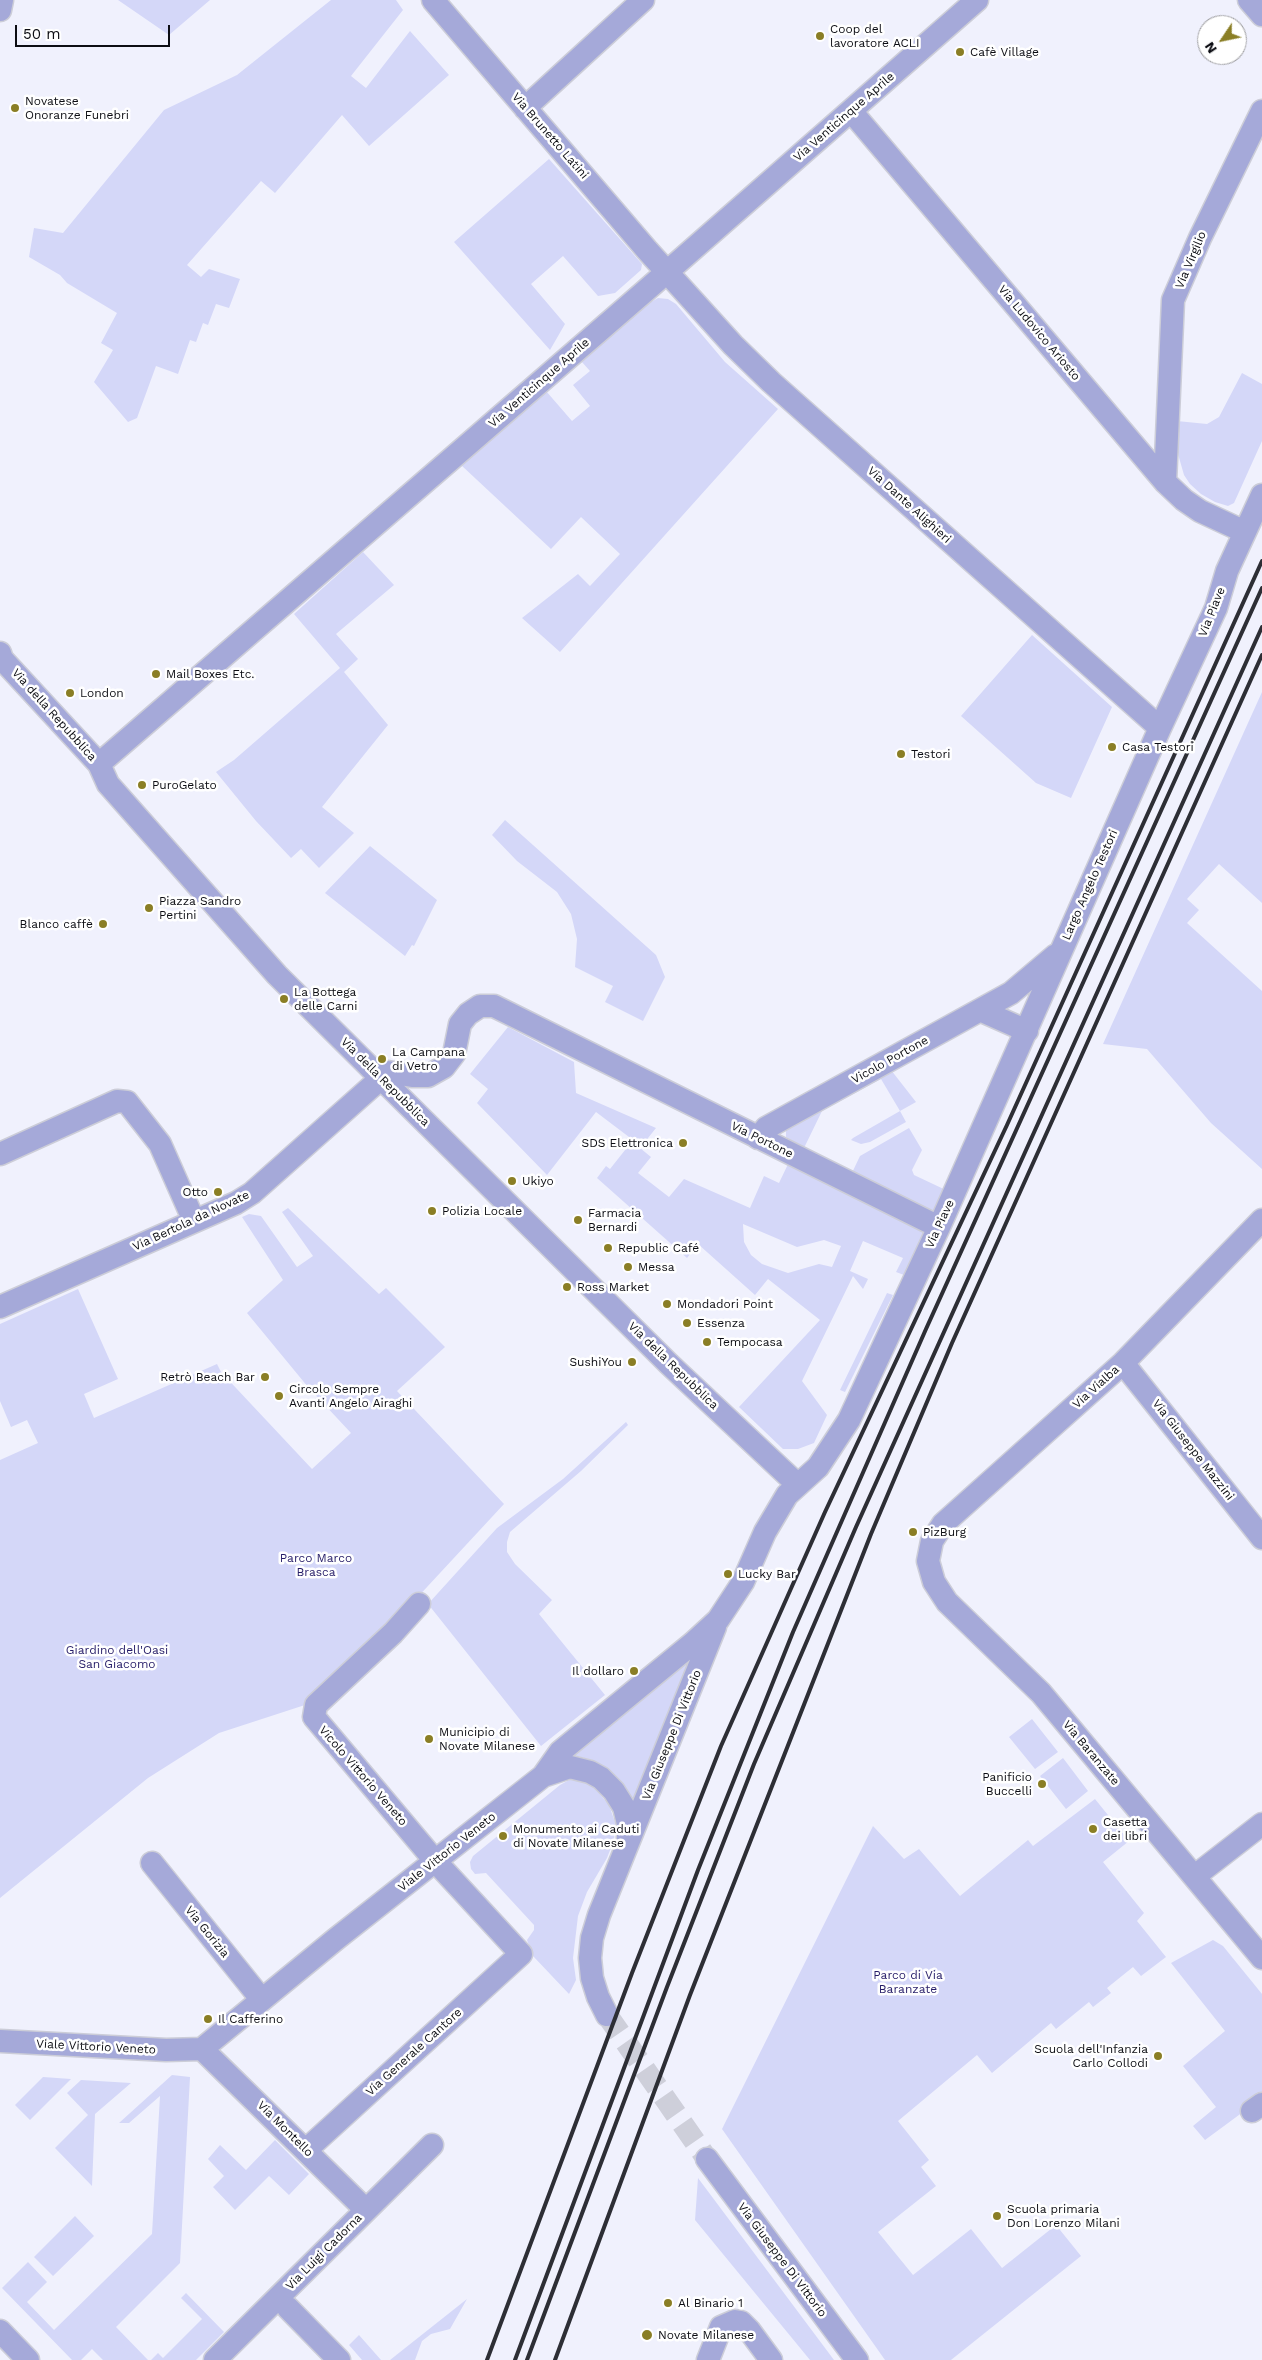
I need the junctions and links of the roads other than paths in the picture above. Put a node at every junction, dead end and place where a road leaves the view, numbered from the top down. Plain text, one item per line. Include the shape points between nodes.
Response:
1 (2, 0) edge
2 (433, 0) edge
3 (643, 0) edge
4 (978, 0) edge
5 (1249, 0) edge
6 (0, 10) edge
7 (1262, 15) edge
8 (525, 108) junction
9 (851, 111) junction
10 (1262, 111) edge
11 (667, 271) junction
12 (1165, 482) junction
13 (1262, 495) edge
14 (1245, 532) junction
15 (1, 658) edge
16 (1160, 728) junction
17 (99, 764) junction
18 (1060, 951) junction
19 (982, 1011) junction
20 (1026, 1031) junction
21 (380, 1077) junction
22 (758, 1138) junction
23 (0, 1154) edge
24 (1262, 1220) edge
25 (194, 1221) junction
26 (939, 1227) junction
27 (0, 1307) edge
28 (1123, 1363) junction
29 (798, 1485) junction
30 (1262, 1538) edge
31 (929, 1550) joint
32 (419, 1604) dead end
33 (718, 1620) junction
34 (543, 1776) junction
35 (1262, 1824) edge
36 (626, 1850) junction
37 (436, 1862) junction
38 (152, 1863) dead end
39 (1195, 1876) junction
40 (1262, 1958) edge
41 (262, 2000) junction
42 (607, 2015) tunnel mouth
43 (0, 2042) edge
44 (202, 2049) junction
45 (432, 2145) dead end
46 (306, 2150) junction
47 (707, 2159) tunnel mouth
48 (366, 2210) junction
49 (288, 2308) dead end
50 (0, 2331) edge
51 (19, 2357) edge
52 (215, 2360) edge
53 (339, 2360) edge
54 (708, 2360) edge
55 (771, 2360) edge
56 (857, 2360) edge

1 - 6 street
2 - 8 street, Via Brunetto Latini
3 - 8 street
4 - 9 street, Via Venticinque Aprile
5 - 7 street
8 - 11 street, Via Brunetto Latini
9 - 11 street, Via Venticinque Aprile
9 - 12 street, Via Ludovico Ariosto
10 - 12 street, Via Virgilio via 1173,300
11 - 16 street, Via Dante Alighieri via 771,382
11 - 17 street, Via Venticinque Aprile
12 - 14 street, Via Ludovico Ariosto via 1200,511
13 - 14 street, Via Piave
14 - 16 street, Via Piave via 1216,608
15 - 17 street, Via della Repubblica
16 - 18 street, Largo Angelo Testori
17 - 21 street, Via della Repubblica via 108,784 277,975
18 - 19 street, Largo Angelo Testori via 1011,993
18 - 20 street, Via Piave
19 - 20 street
19 - 22 street, Vicolo Portone via 766,1128
20 - 26 street, Via Piave
21 - 22 street, Via Portone via 388,1072 428,1076 444,1067 454,1054 460,1024 468,1014 480,1006 494,1006
21 - 25 street, Via Bertola da Novate via 252,1193
21 - 29 street, Via della Repubblica via 547,1245
22 - 26 street, Via Portone
23 - 25 street via 122,1100 134,1109 160,1144
24 - 28 street, Via Vialba
25 - 27 street, Via Bertola da Novate
26 - 29 street, Via Piave via 849,1420 828,1455
28 - 30 street, Via Giuseppe Mazzini
28 - 31 street, Via Vialba via 950,1517 937,1531
29 - 33 street, Viale Vittorio Veneto via 776,1512 743,1582
31 - 39 street, Via Baranzate via 930,1570 947,1602 1041,1693
32 - 37 street, Vicolo Vittorio Veneto via 313,1711 317,1722
33 - 34 street, Viale Vittorio Veneto via 686,1650 560,1752
33 - 36 street, Via Giuseppe Di Vittorio
34 - 36 street, Via Giuseppe Di Vittorio via 570,1767 590,1772 609,1785 626,1816
34 - 37 street, Viale Vittorio Veneto
35 - 39 street
36 - 42 street, Via Giuseppe Di Vittorio via 592,1938 592,1978
37 - 41 street, Viale Vittorio Veneto
37 - 46 street, Via Generale Cantore via 521,1954
38 - 41 street, Via Gorizia
39 - 40 street, Via Baranzate
41 - 44 street, Viale Vittorio Veneto
43 - 44 street, Viale Vittorio Veneto
44 - 46 street, Via Montello
45 - 48 street, Via Luigi Cadorna
46 - 48 street, Via Montello
47 - 56 street, Via Giuseppe Di Vittorio
48 - 52 street, Via Luigi Cadorna
49 - 53 street
50 - 51 street
54 - 55 street via 722,2327 734,2321 741,2322 749,2330

